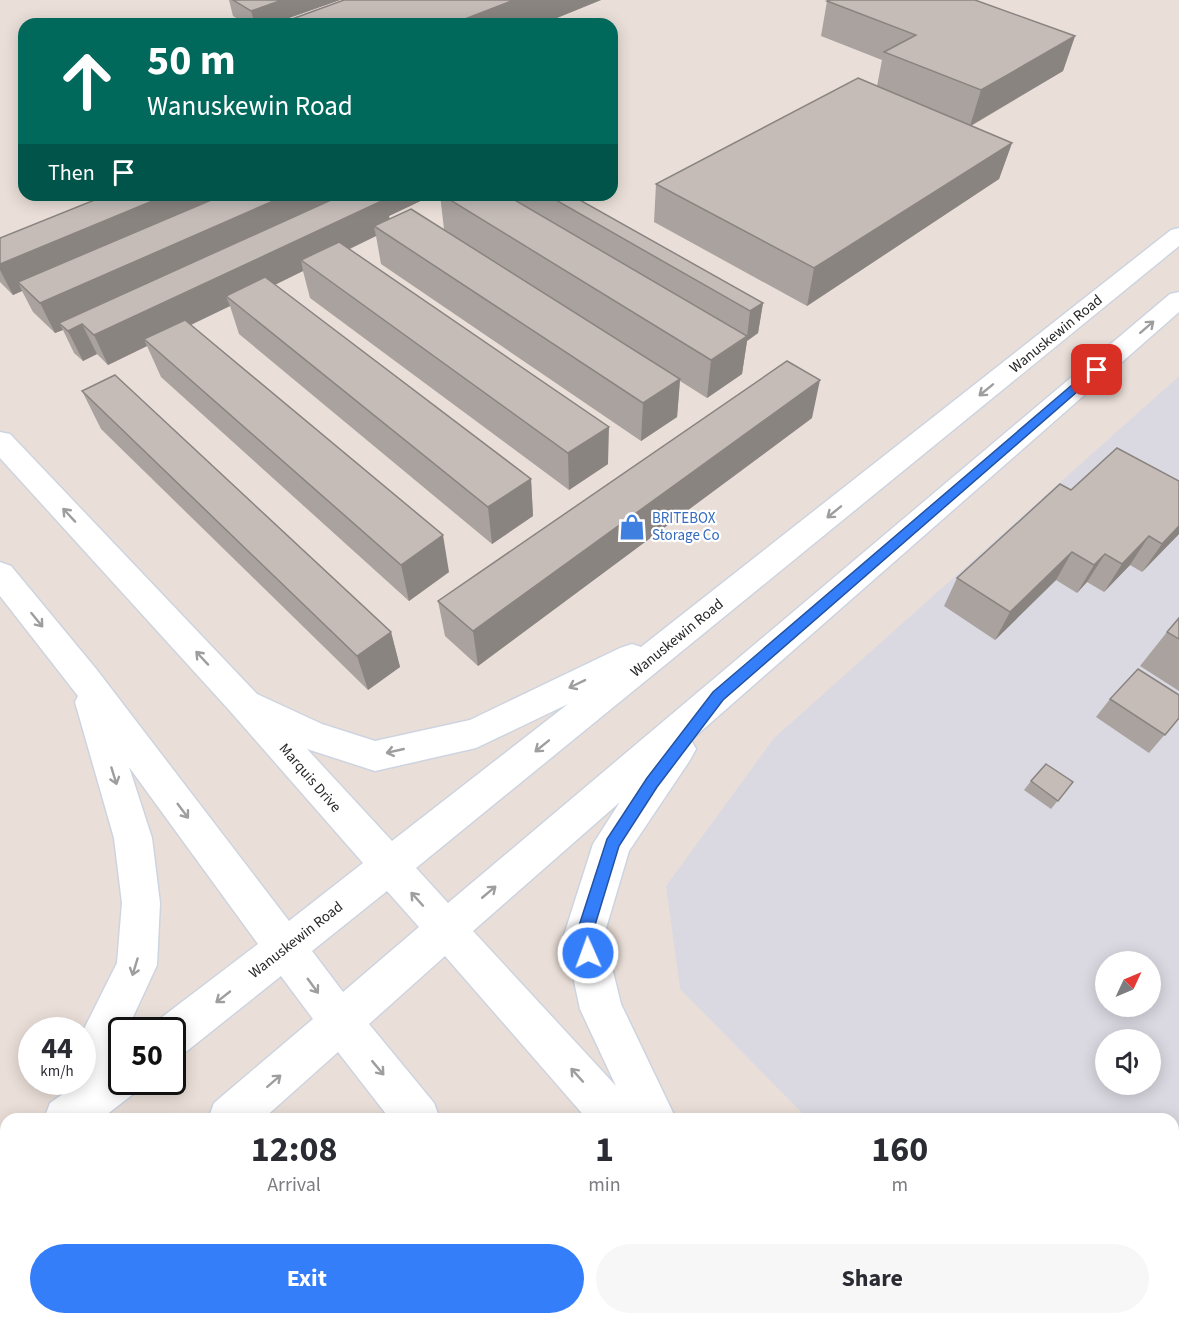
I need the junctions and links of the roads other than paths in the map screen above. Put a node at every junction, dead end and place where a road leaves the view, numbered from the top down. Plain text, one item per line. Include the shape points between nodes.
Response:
1 (1179, 235) edge
2 (1179, 299) edge
3 (0, 441) edge
4 (0, 574) edge
5 (686, 630) junction
6 (85, 680) junction
7 (718, 696) junction
8 (242, 701) junction
9 (389, 868) junction
10 (445, 930) junction
11 (286, 948) junction
12 (341, 1023) junction
13 (186, 1025) edge
14 (96, 1051) edge
15 (108, 1087) edge
16 (68, 1095) edge
17 (56, 1113) edge
18 (74, 1113) edge
19 (237, 1113) edge
20 (413, 1113) edge
21 (611, 1113) edge
22 (651, 1113) edge

1 -> 5 main road, Wanuskewin Road
7 -> 2 main road
8 -> 3 main road, Marquis Drive
4 -> 6 main road
5 -> 8 main road via 476,734 375,756 312,736
5 -> 9 main road, Wanuskewin Road
6 -> 11 main road
6 -> 14 main road via 133,838 141,903 137,965
10 -> 7 main road
7 - 22 main road via 652,782 612,844 584,935 601,1009
8 - 9 main road, Marquis Drive
10 -> 9 main road, Marquis Drive
9 - 11 main road, Wanuskewin Road
10 - 12 main road
21 -> 10 main road, Marquis Drive
11 -> 12 main road
11 -> 13 main road, Wanuskewin Road
19 -> 12 main road
12 -> 20 main road
15 - 18 main road
16 - 17 main road

